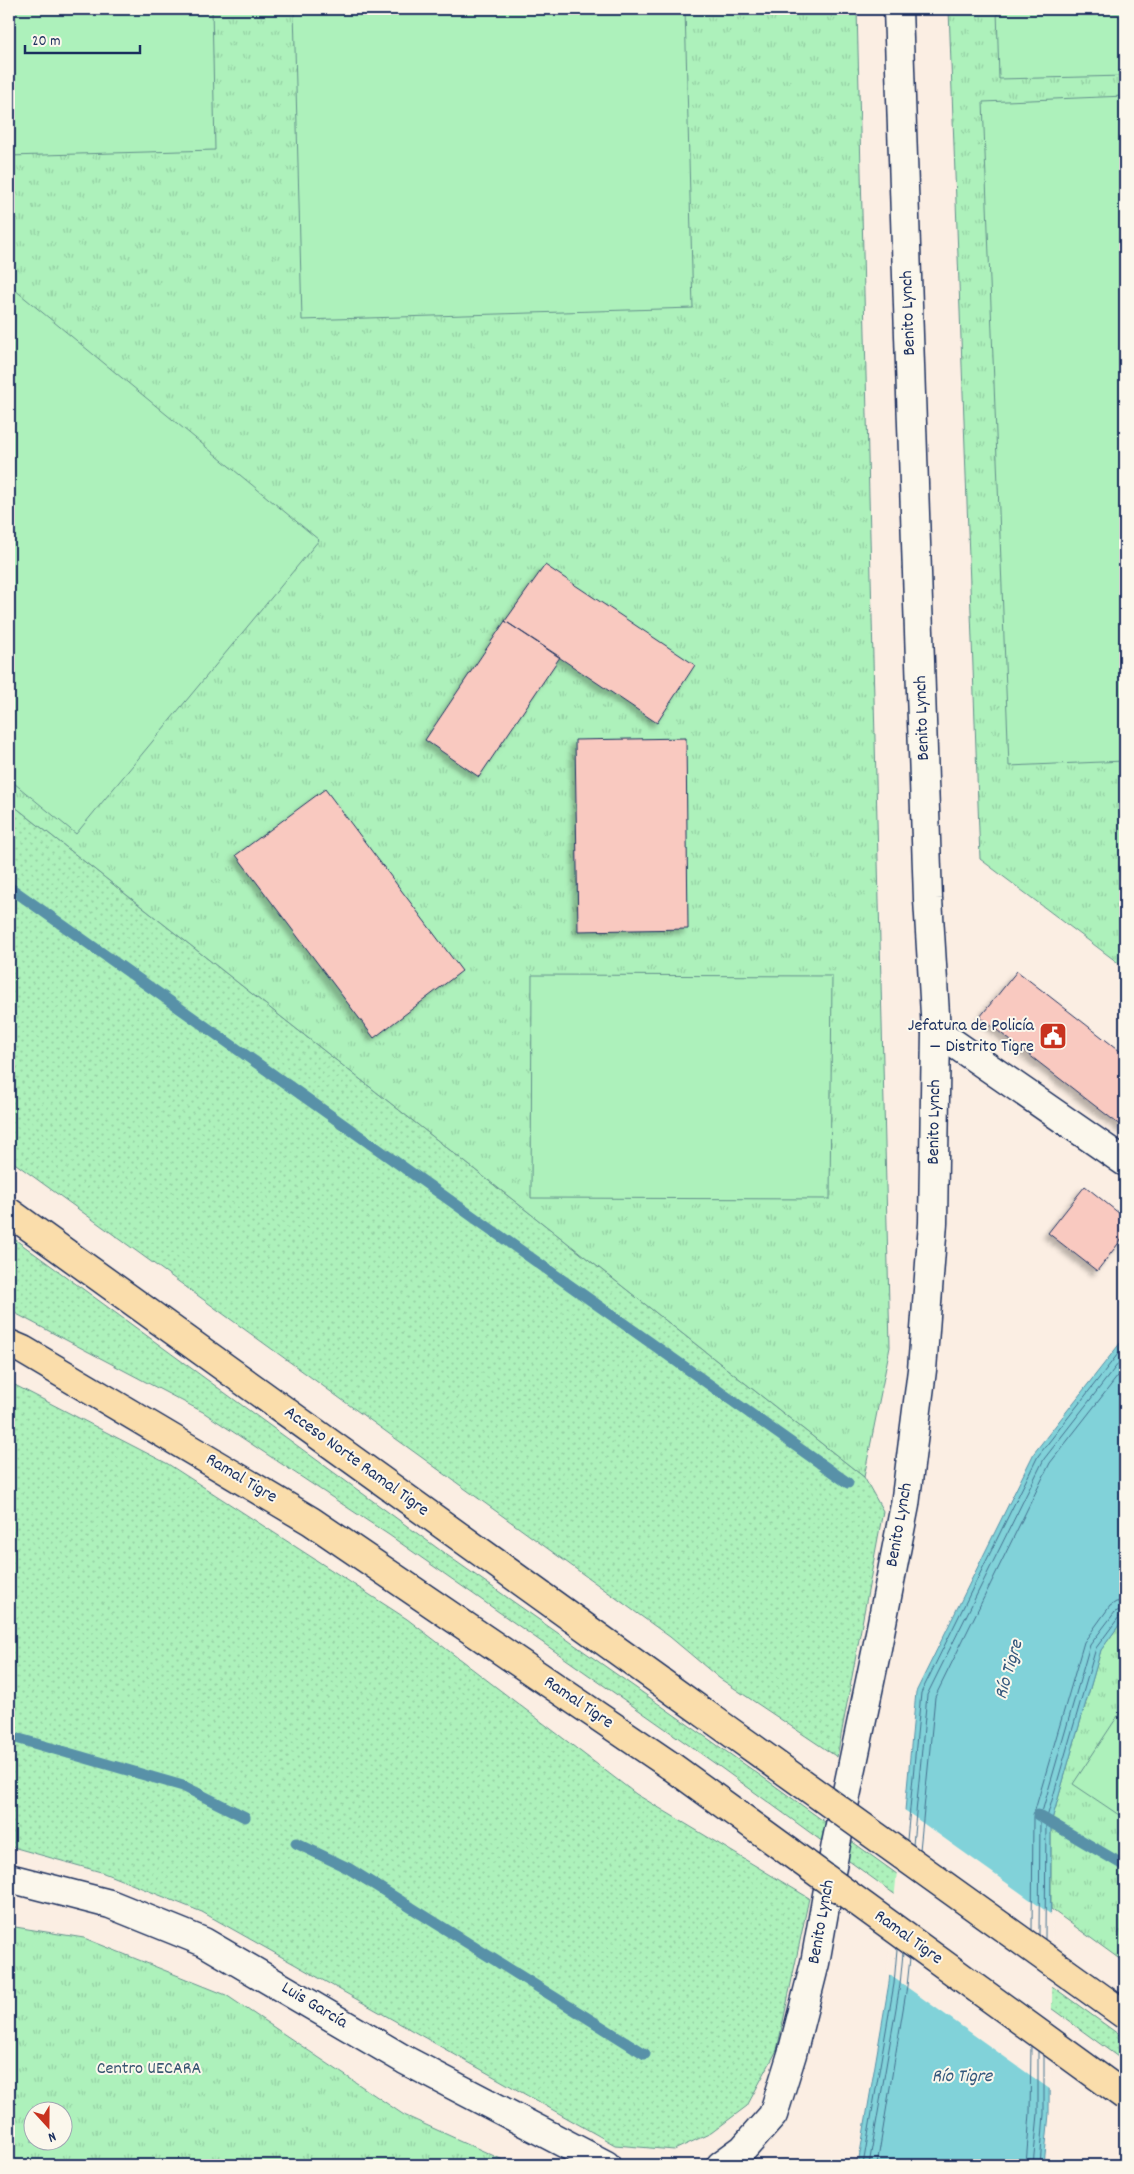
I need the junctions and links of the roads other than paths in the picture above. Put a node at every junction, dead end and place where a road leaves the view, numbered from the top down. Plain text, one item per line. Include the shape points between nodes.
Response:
1 (898, 9) edge
2 (936, 1031) junction
3 (1125, 1162) edge
4 (9, 1212) edge
5 (9, 1344) edge
6 (9, 1878) edge
7 (1125, 2016) edge
8 (1125, 2096) edge
9 (606, 2165) edge
10 (722, 2165) edge

1 - 2 street, Benito Lynch via 928,899
2 - 3 street
2 - 10 street, Benito Lynch via 933,1223 922,1370 905,1505 815,1963 792,2054 773,2115 743,2150
4 - 7 highway, Acceso Norte Ramal Tigre, bridge
5 - 8 highway, Ramal Tigre, bridge via 311,1521 671,1766
6 - 9 street, Luis García via 110,1904 204,1942 405,2060

